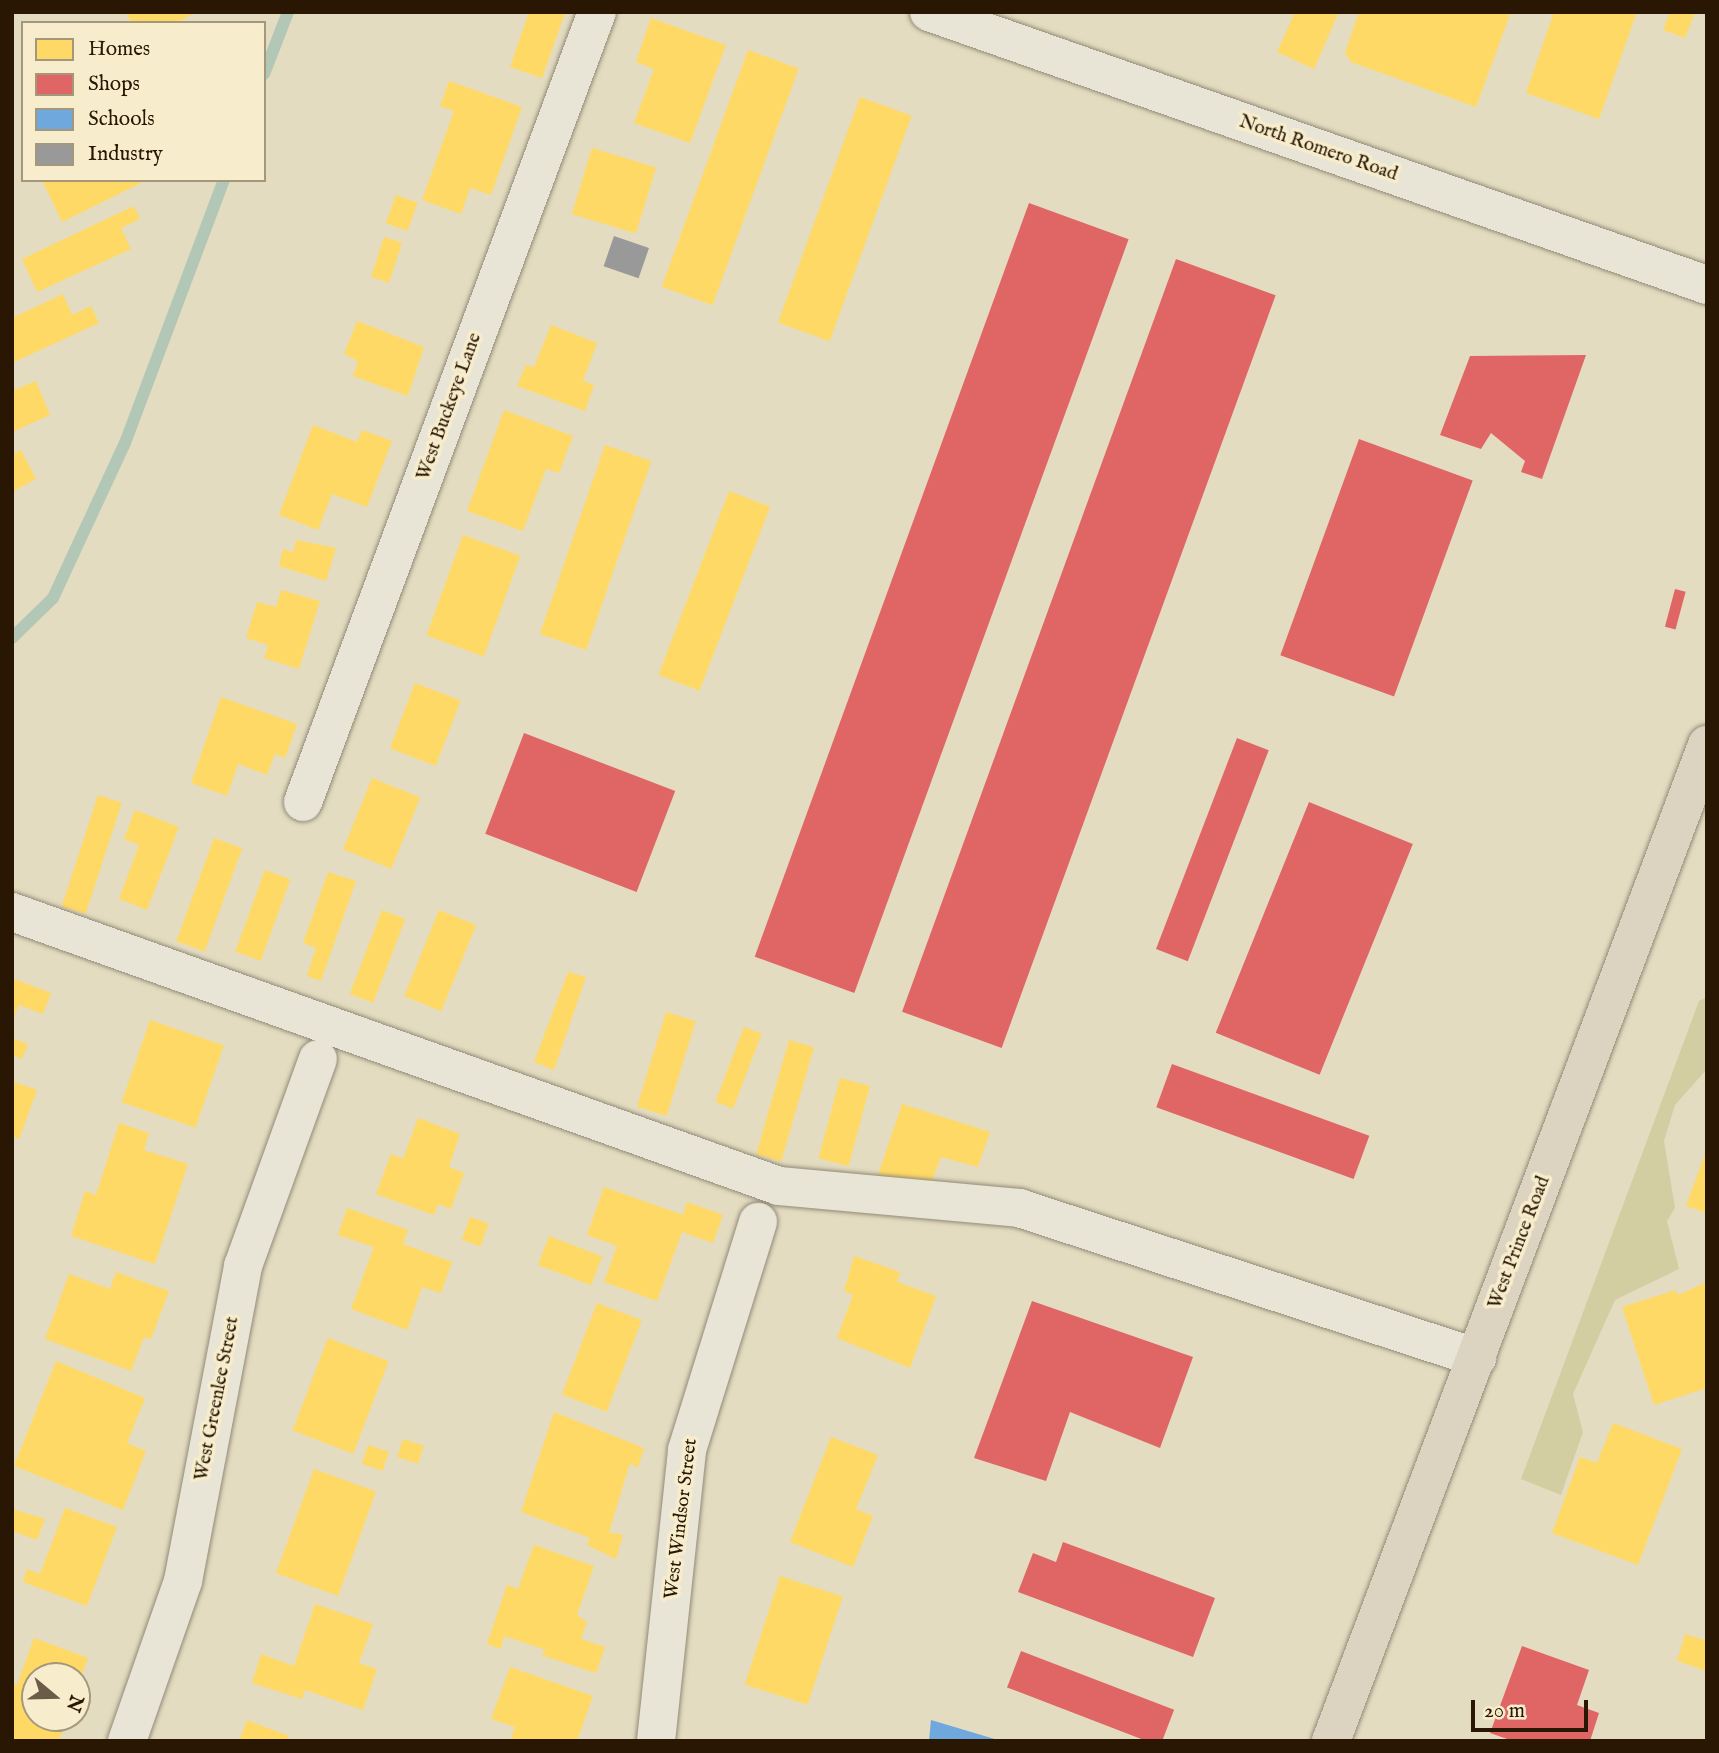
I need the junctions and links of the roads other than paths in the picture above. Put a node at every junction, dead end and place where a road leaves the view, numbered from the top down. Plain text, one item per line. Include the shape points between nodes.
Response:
1 (597, 12) edge
2 (929, 12) edge
3 (1707, 285) edge
4 (1707, 745) edge
5 (303, 802) dead end
6 (12, 912) edge
7 (318, 1059) dead end
8 (758, 1222) dead end
9 (1477, 1358) junction
10 (127, 1741) edge
11 (656, 1741) edge
12 (1331, 1741) edge

1 - 5 street, West Buckeye Lane
2 - 3 street, North Romero Road
4 - 9 main road, West Prince Road
6 - 9 street via 779,1186 1018,1208
7 - 10 street, West Greenlee Street via 243,1266 183,1581
8 - 11 street, West Windsor Street via 687,1450
9 - 12 main road, West Prince Road

